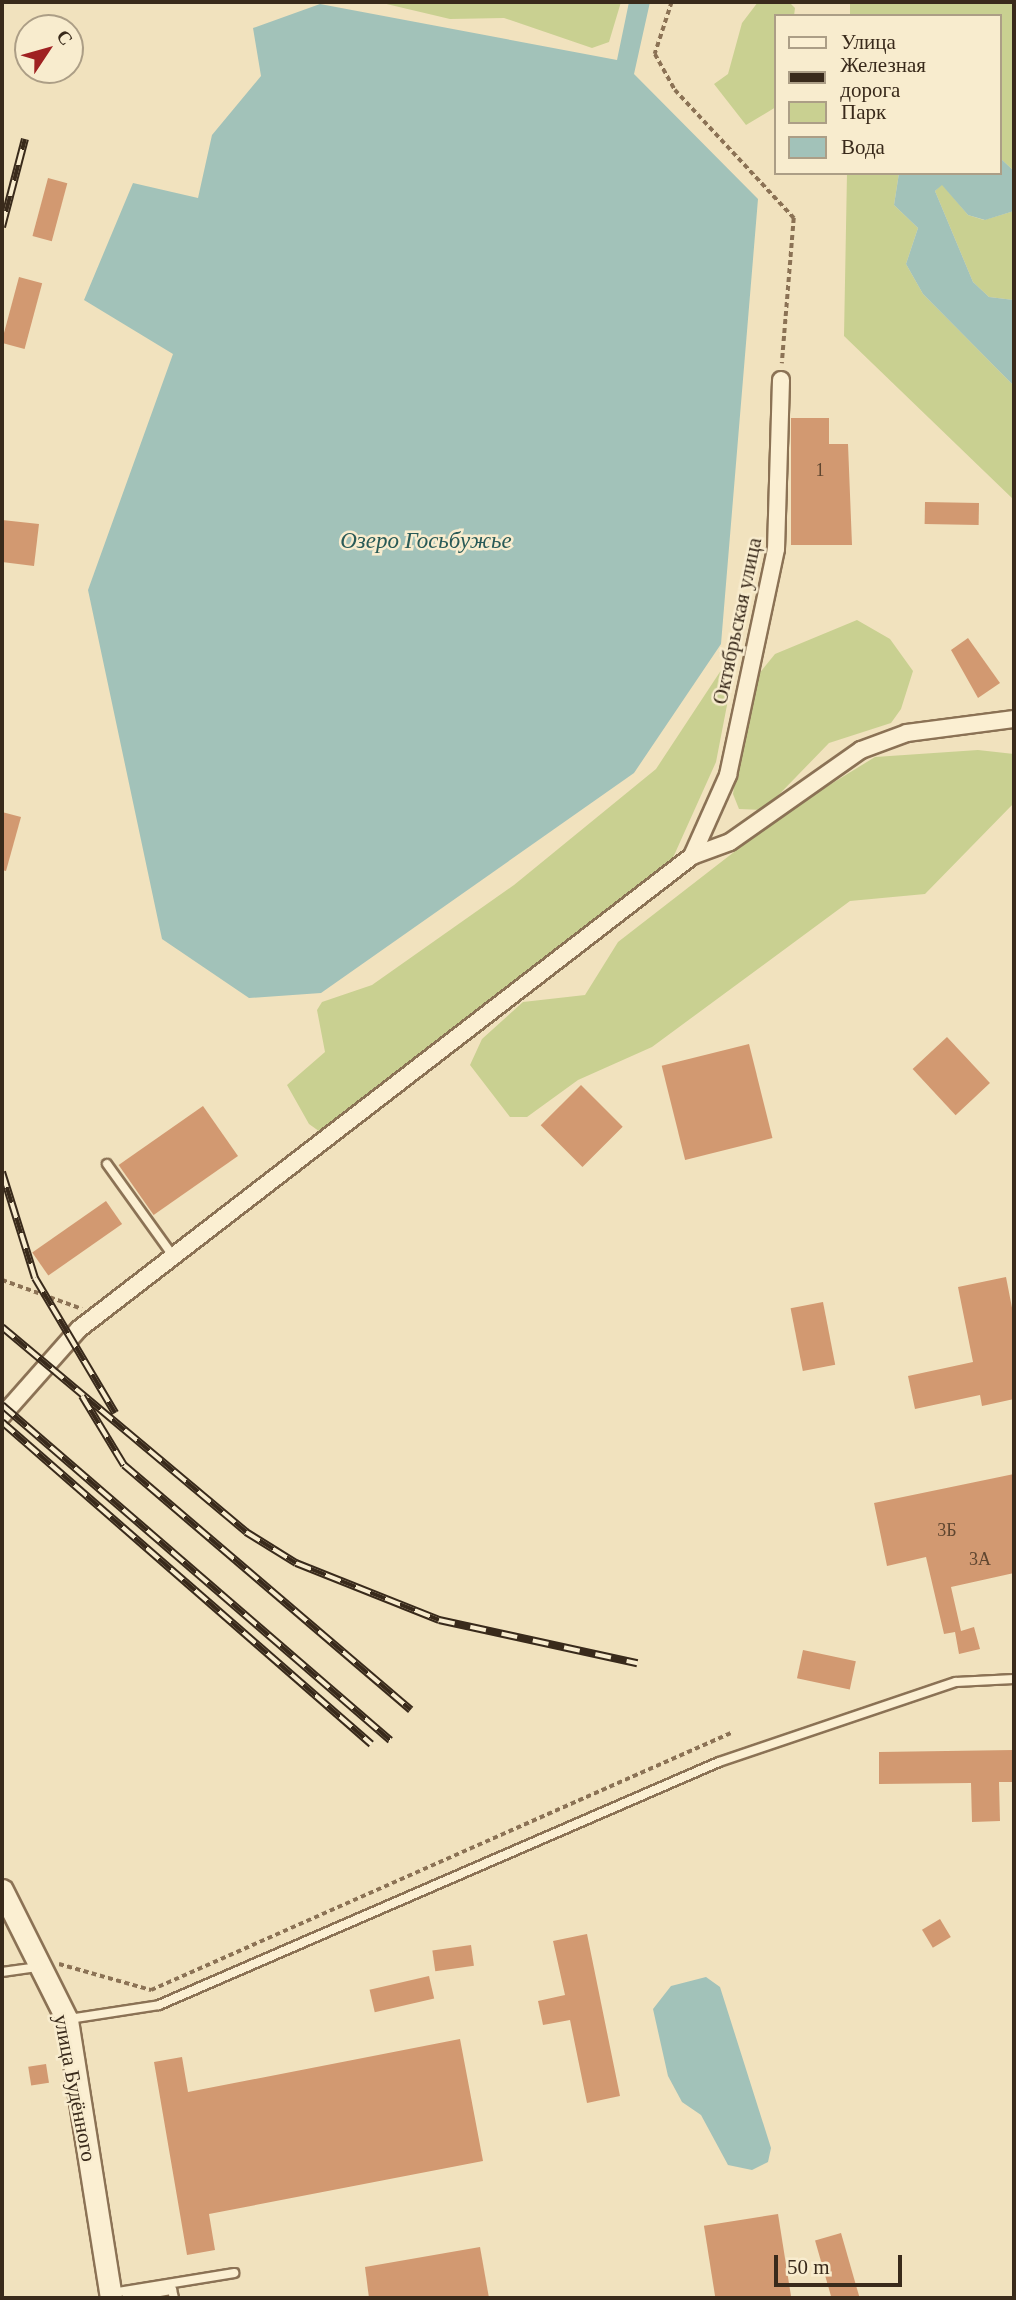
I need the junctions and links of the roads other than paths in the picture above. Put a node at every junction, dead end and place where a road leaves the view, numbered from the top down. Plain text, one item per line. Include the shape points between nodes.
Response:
1 (781, 380) road end
2 (1014, 719) edge
3 (692, 856) junction
4 (107, 1164) dead end
5 (173, 1256) junction
6 (2, 1416) edge
7 (1014, 1679) edge
8 (2, 1891) edge
9 (47, 1964) junction
10 (2, 1972) edge
11 (66, 2020) junction
12 (234, 2273) dead end
13 (116, 2297) edge
14 (174, 2298) edge

1 - 3 street, Октябрьская улица via 776,549 728,775
2 - 3 street via 907,733 861,750 730,842
3 - 5 street
4 - 5 lane
5 - 6 street via 38,1367
7 - 11 lane via 956,1682 719,1762 159,2005
8 - 9 street, улица Будённого
9 - 10 lane
9 - 11 street, улица Будённого
11 - 13 street, улица Будённого
12 - 13 lane
13 - 14 lane via 173,2290

